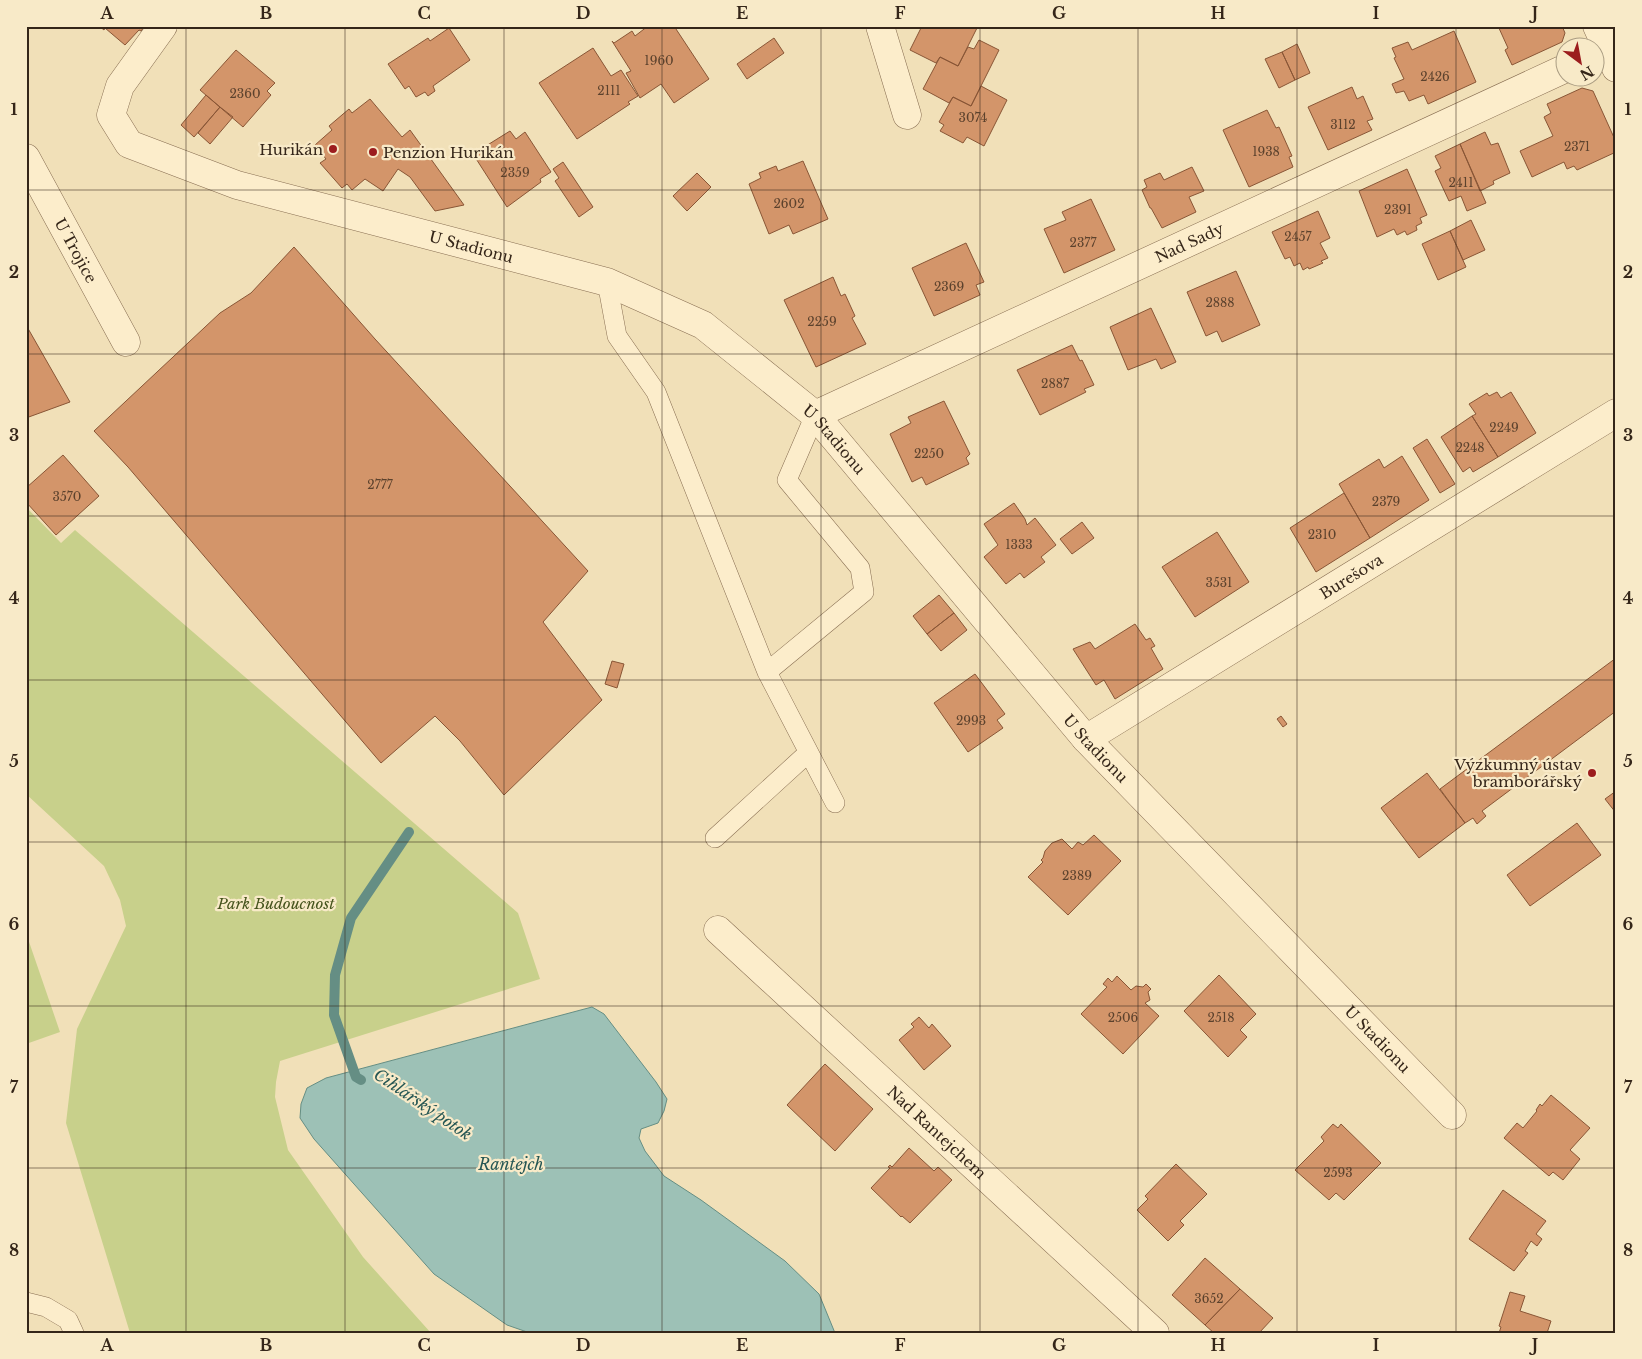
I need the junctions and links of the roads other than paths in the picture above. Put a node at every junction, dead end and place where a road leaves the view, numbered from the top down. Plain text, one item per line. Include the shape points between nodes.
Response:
1 (163, 26) edge
2 (880, 26) edge
3 (1554, 74) edge
4 (907, 115) dead end
5 (26, 158) edge
6 (606, 282) junction
7 (126, 342) dead end
8 (1616, 413) edge
9 (815, 415) junction
10 (767, 672) junction
11 (1086, 739) junction
12 (808, 753) junction
13 (834, 803) dead end
14 (715, 838) dead end
15 (718, 930) dead end
16 (1452, 1115) dead end
17 (26, 1302) edge
18 (74, 1333) edge
19 (1155, 1333) edge

1 - 6 street, U Stadionu via 120,86 111,114 129,144 236,185
2 - 4 street
3 - 9 street, Nad Sady
5 - 7 street, U Trojice
6 - 9 street, U Stadionu via 703,325
6 - 10 lane via 617,336 656,392
8 - 11 street, Burešova
9 - 10 lane via 788,480 860,568 864,592
9 - 11 street, U Stadionu
10 - 12 lane
11 - 16 street, U Stadionu
12 - 13 lane
12 - 14 lane
15 - 19 street, Nad Rantejchem
17 - 18 lane via 46,1307 68,1320

